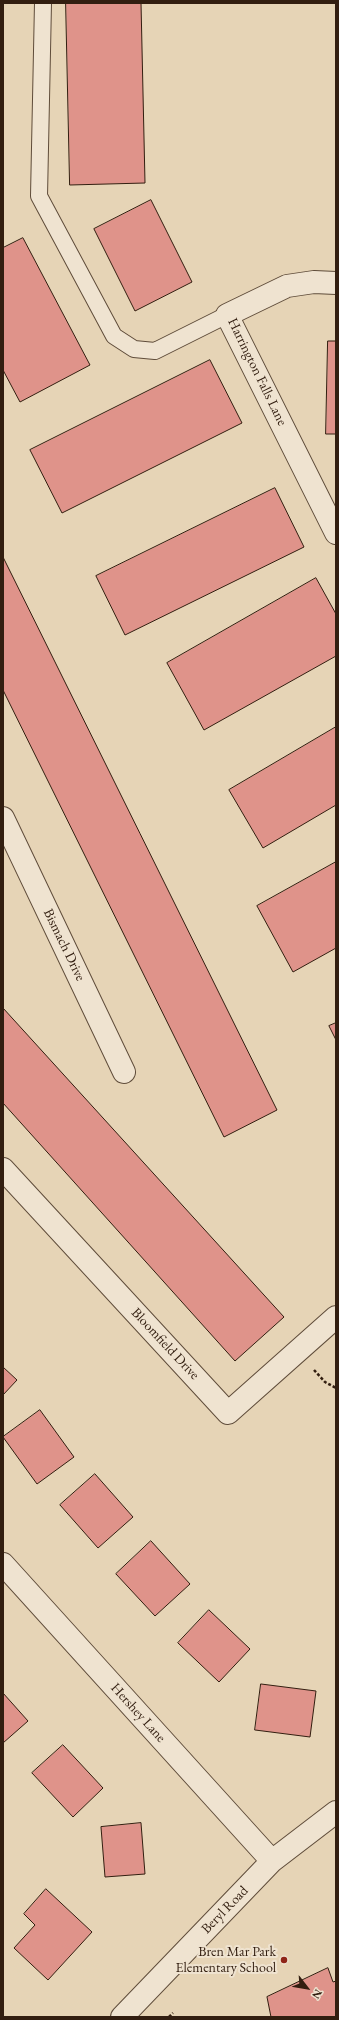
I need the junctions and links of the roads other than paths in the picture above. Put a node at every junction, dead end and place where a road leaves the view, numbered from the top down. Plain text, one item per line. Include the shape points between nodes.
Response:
1 (43, 3) edge
2 (336, 283) edge
3 (227, 315) junction
4 (336, 533) edge
5 (3, 818) edge
6 (124, 1072) dead end
7 (3, 1169) edge
8 (336, 1317) edge
9 (3, 1564) edge
10 (336, 1812) edge
11 (272, 1861) junction
12 (122, 2017) edge

1 - 3 lane via 39,196 114,336 134,349 155,351
2 - 3 street, Harrington Falls Lane via 314,282 287,286
3 - 4 street, Harrington Falls Lane
5 - 6 street, Bismach Drive
7 - 8 street, Bloomfield Drive via 228,1413
9 - 11 street, Hershey Lane
10 - 11 street, Beryl Road
11 - 12 street, Beryl Road

